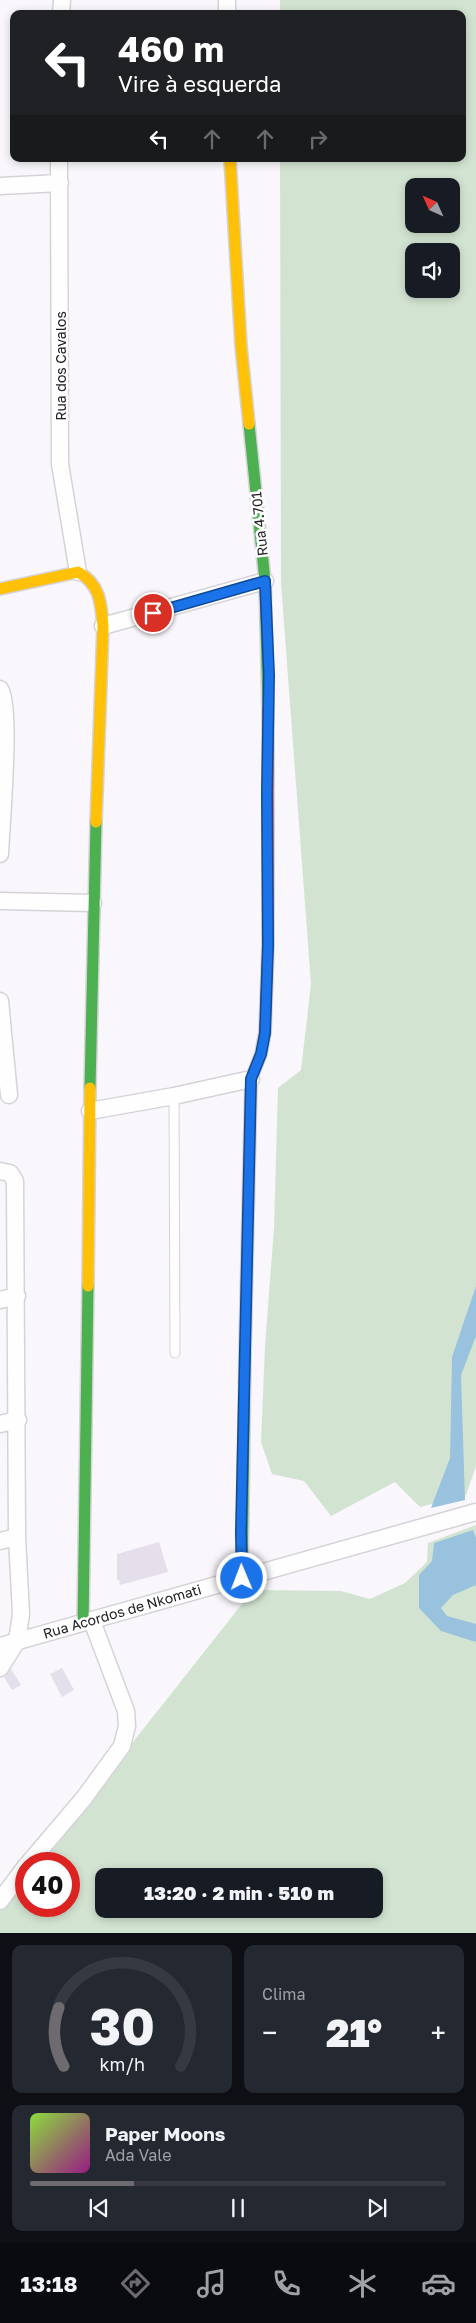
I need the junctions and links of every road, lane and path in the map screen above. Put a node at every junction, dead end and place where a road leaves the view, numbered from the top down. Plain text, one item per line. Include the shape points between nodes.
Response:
1 (59, 162) edge
2 (230, 162) edge
3 (60, 183) junction
4 (0, 186) edge
5 (78, 572) junction
6 (265, 581) junction
7 (0, 590) edge
8 (103, 626) junction
9 (0, 689) edge
10 (0, 854) edge
11 (0, 901) edge
12 (93, 903) junction
13 (0, 1001) edge
14 (251, 1079) junction
15 (10, 1095) dead end
16 (174, 1096) junction
17 (90, 1111) junction
18 (0, 1171) edge
19 (17, 1296) junction
20 (0, 1300) edge
21 (174, 1353) dead end
22 (18, 1420) junction
23 (0, 1424) edge
24 (475, 1512) edge
25 (17, 1537) junction
26 (0, 1541) edge
27 (242, 1578) junction
28 (87, 1623) junction
29 (16, 1641) junction
30 (0, 1646) edge
31 (0, 1668) edge
32 (38, 1852) edge
33 (15, 1881) edge
34 (0, 1901) edge

1 - 3 street, Rua dos Cavalos
2 - 6 street, Rua 4.701 via 241,346
3 - 4 street
3 - 5 street, Rua dos Cavalos via 60,464
5 - 7 street
5 - 8 street via 87,576 100,593
6 - 8 street
6 - 14 street, Rua 4.701 via 269,675 268,945 265,1033
8 - 12 street
9 - 10 street via 6,702
11 - 12 street
12 - 17 street
13 - 15 street
14 - 16 street
14 - 27 street, Rua 4.701
16 - 17 street
16 - 21 lane
17 - 28 street
18 - 19 street via 10,1173 15,1181
19 - 20 street
19 - 22 street
22 - 23 street
22 - 25 street
24 - 27 street, Rua Acordos de Nkomati
25 - 26 street
25 - 29 street via 21,1614
27 - 28 street, Rua Acordos de Nkomati
28 - 29 street, Rua Acordos de Nkomati
28 - 32 street via 126,1711 127,1726 113,1760
29 - 30 street, Rua Acordos de Nkomati
29 - 31 street
33 - 34 street

